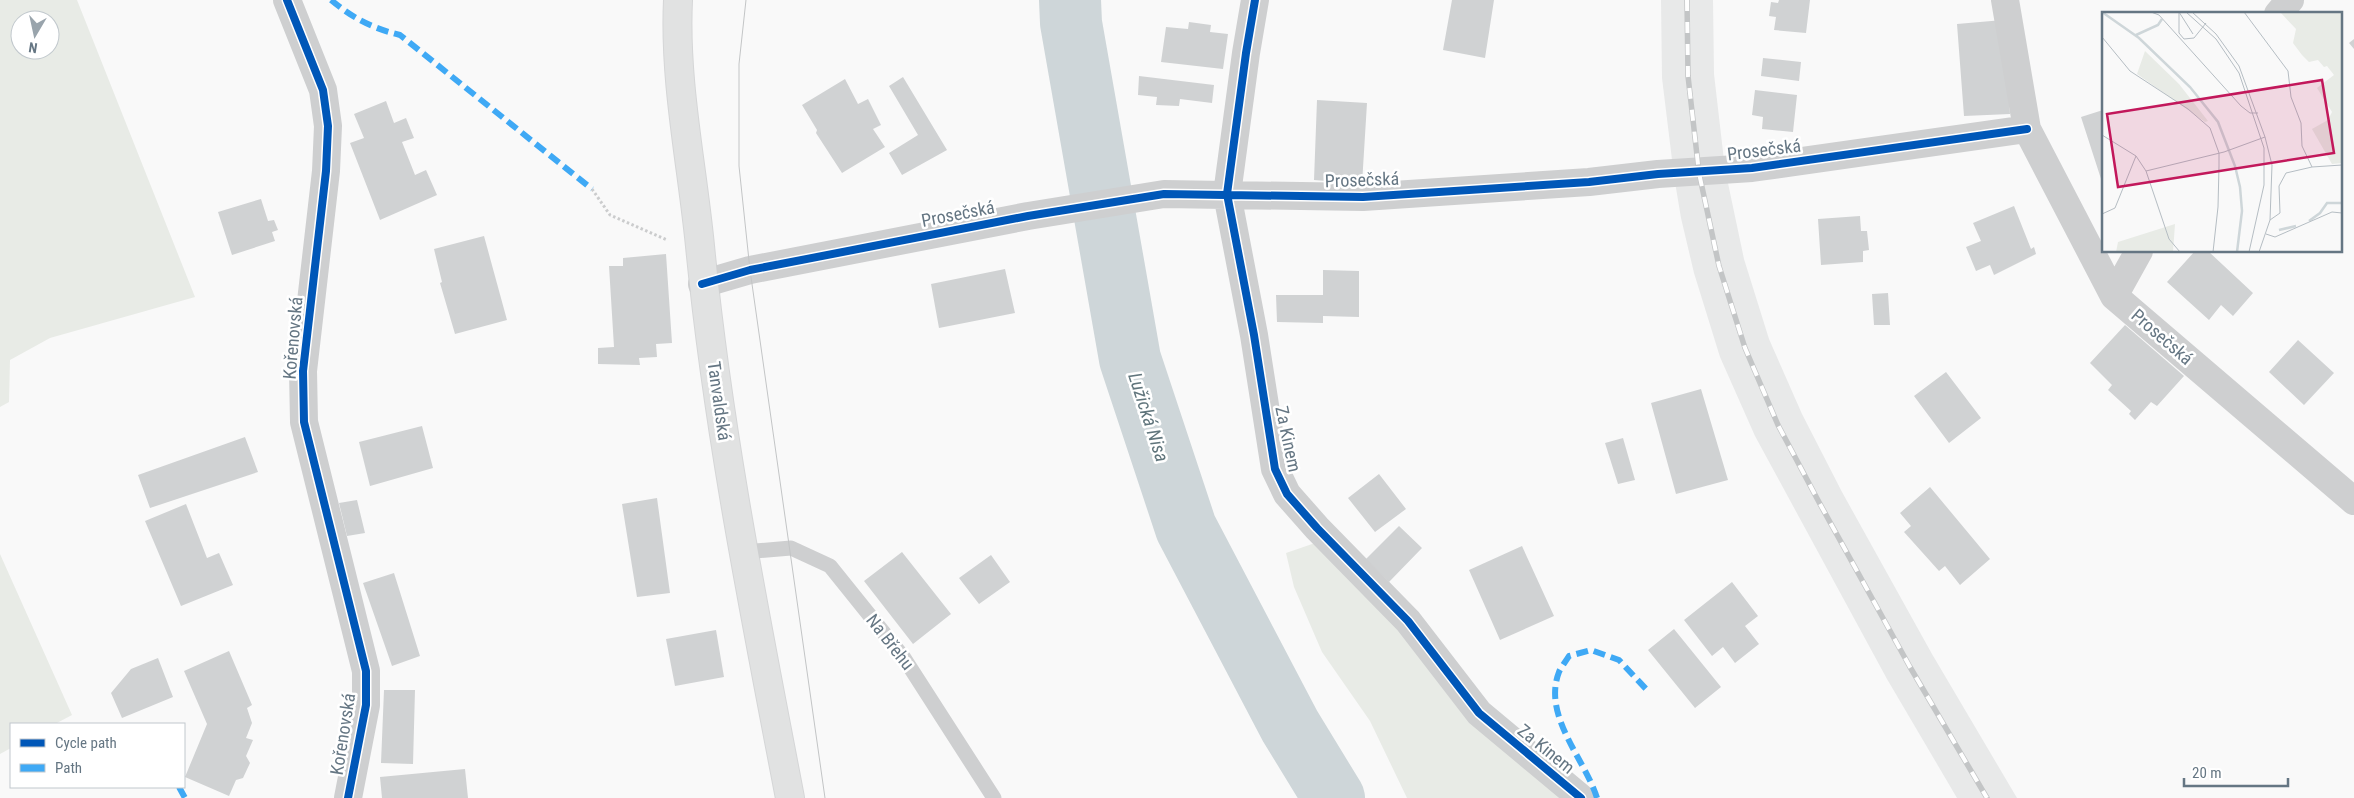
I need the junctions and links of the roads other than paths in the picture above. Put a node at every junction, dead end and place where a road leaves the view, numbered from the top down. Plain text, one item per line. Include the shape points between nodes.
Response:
1 (287, 0) edge
2 (678, 0) edge
3 (1255, 0) edge
4 (2005, 0) edge
5 (2290, 0) edge
6 (2280, 12) edge
7 (2027, 129) junction
8 (1227, 194) junction
9 (2138, 252) edge
10 (702, 284) junction
11 (2114, 296) junction
12 (2354, 501) edge
13 (743, 552) junction
14 (348, 798) edge
15 (790, 798) edge
16 (994, 798) edge
17 (1581, 798) edge

1 - 14 street, Kořenovská via 323,90 328,126 326,171 303,371 304,422 366,671 366,705
2 - 10 main road, Tanvaldská via 679,62
3 - 8 street, Za Kinem
4 - 7 street, Prosečská
5 - 6 street
7 - 8 street, Prosečská via 1752,168 1589,182 1363,197
7 - 11 street, Prosečská
8 - 10 street, Prosečská via 1164,194 1028,216 750,270
8 - 17 street, Za Kinem via 1275,469 1287,494 1408,621 1479,713
9 - 11 street
10 - 13 main road, Tanvaldská
11 - 12 street, Prosečská
13 - 15 main road, Tanvaldská
13 - 16 lane, Na Břehu via 791,548 830,566 904,658

